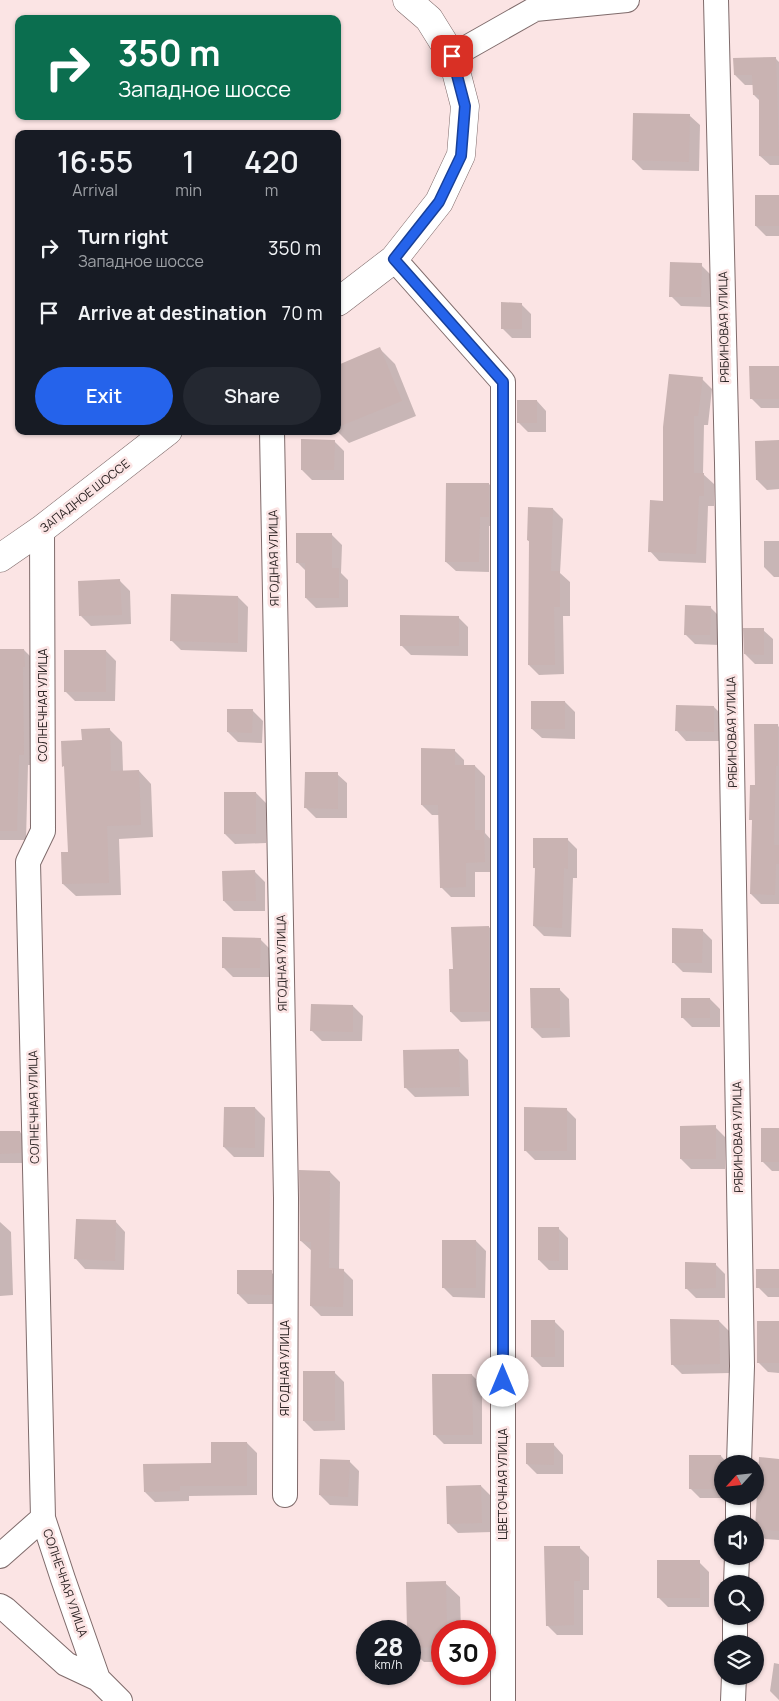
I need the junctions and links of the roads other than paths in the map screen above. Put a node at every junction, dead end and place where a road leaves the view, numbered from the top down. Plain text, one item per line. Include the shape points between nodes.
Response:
1 (407, 0) edge
2 (627, 0) edge
3 (716, 0) edge
4 (452, 56) junction
5 (394, 259) junction
6 (341, 300) edge
7 (163, 435) edge
8 (272, 435) edge
9 (42, 529) junction
10 (0, 558) edge
11 (739, 1455) edge
12 (285, 1495) dead end
13 (43, 1518) junction
14 (0, 1556) edge
15 (0, 1606) edge
16 (98, 1679) junction
17 (734, 1685) edge
18 (120, 1701) edge
19 (503, 1701) edge
20 (734, 1701) edge

1 - 4 main road via 429,19
2 - 4 street via 535,9
3 - 11 street, РЯБИНОВАЯ УЛИЦА via 742,1366
4 - 5 main road via 465,106 461,156 439,202
5 - 6 main road
5 - 19 street, ЦВЕТОЧНАЯ УЛИЦА via 503,382
7 - 9 main road, ЗАПАДНОЕ ШОССЕ
8 - 12 street, ЯГОДНАЯ УЛИЦА via 286,1198
9 - 10 main road, ЗАПАДНОЕ ШОССЕ
9 - 13 street, СОЛНЕЧНАЯ УЛИЦА via 43,831 28,862
13 - 14 street
13 - 16 street, СОЛНЕЧНАЯ УЛИЦА
15 - 16 street via 66,1664
16 - 18 street
17 - 20 street

